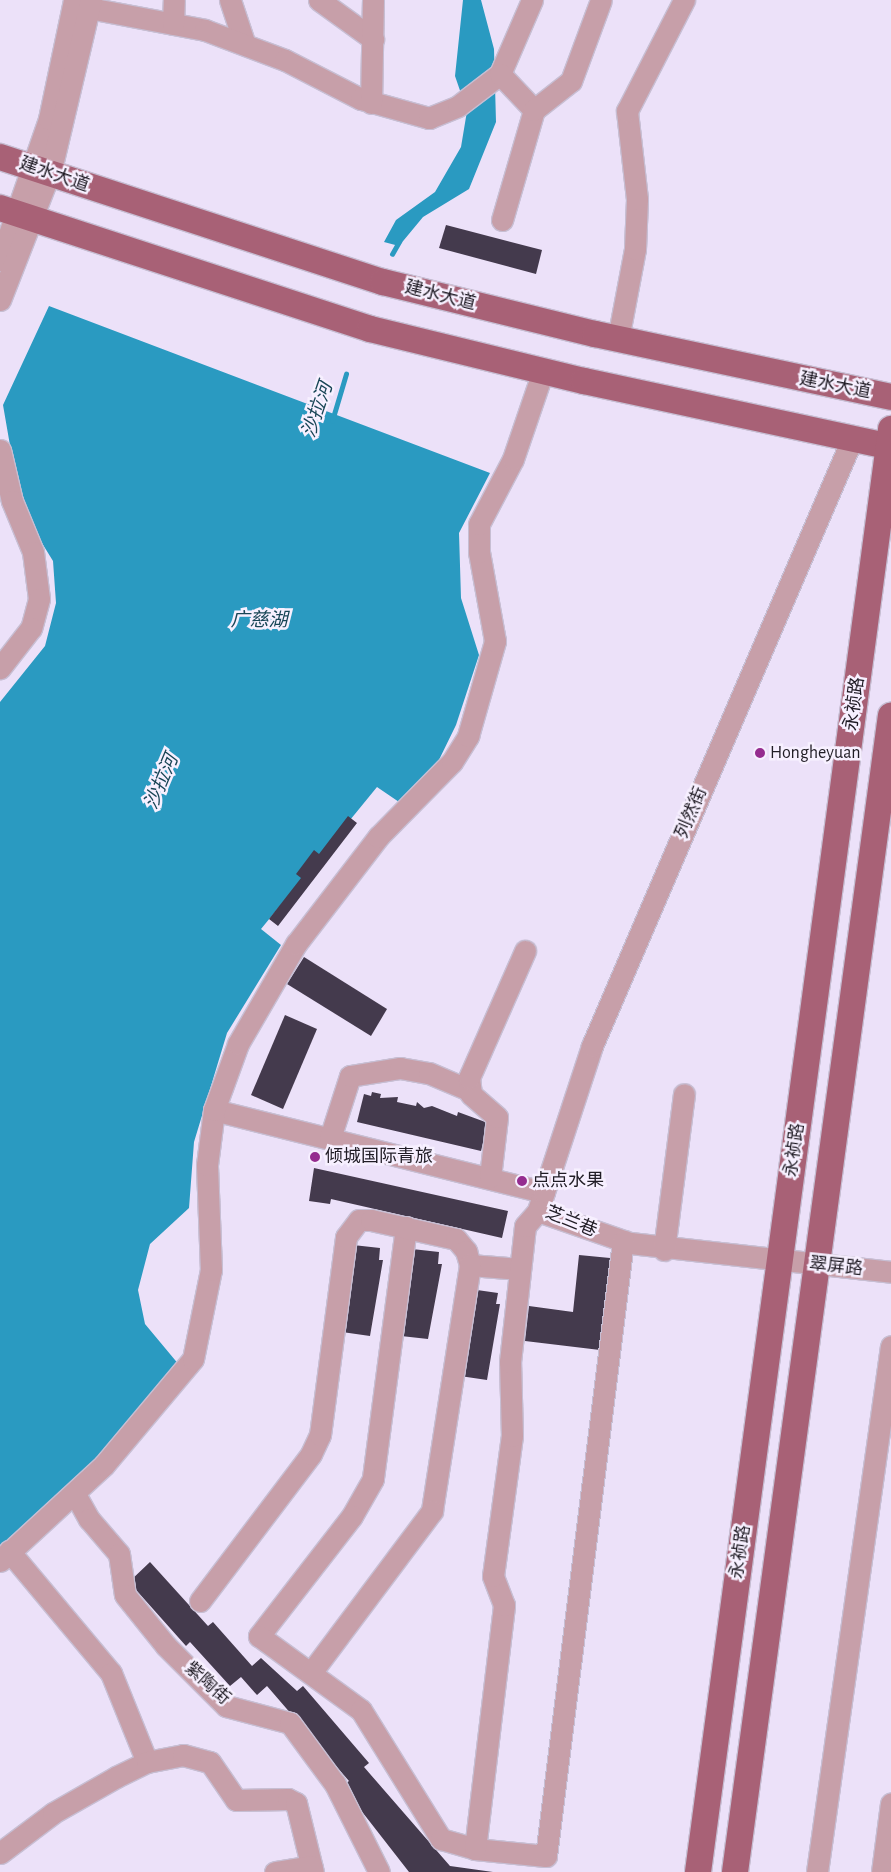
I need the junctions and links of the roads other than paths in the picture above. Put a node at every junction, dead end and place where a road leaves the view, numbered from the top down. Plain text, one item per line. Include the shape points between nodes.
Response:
1 (174, 0) edge
2 (230, 0) edge
3 (319, 0) edge
4 (373, 0) edge
5 (532, 0) edge
6 (601, 0) edge
7 (684, 0) edge
8 (85, 3) edge
9 (173, 24) junction
10 (373, 39) junction
11 (245, 45) junction
12 (500, 74) junction
13 (371, 102) junction
14 (534, 110) junction
15 (0, 157) edge
16 (42, 171) junction
17 (17, 214) edge
18 (502, 220) dead end
19 (0, 260) edge
20 (0, 300) edge
21 (618, 339) junction
22 (543, 371) junction
23 (891, 397) edge
24 (852, 439) junction
25 (890, 440) edge
26 (0, 450) edge
27 (0, 668) edge
28 (891, 715) edge
29 (525, 950) dead end
30 (469, 1090) junction
31 (684, 1094) dead end
32 (214, 1110) junction
33 (330, 1138) junction
34 (490, 1177) junction
35 (541, 1201) junction
36 (406, 1227) junction
37 (623, 1241) junction
38 (664, 1250) junction
39 (780, 1261) junction
40 (470, 1265) junction
41 (817, 1265) junction
42 (520, 1269) junction
43 (891, 1272) edge
44 (891, 1346) edge
45 (75, 1494) junction
46 (5, 1556) edge
47 (200, 1601) dead end
48 (311, 1673) junction
49 (147, 1762) junction
50 (891, 1804) edge
51 (475, 1849) junction
52 (0, 1853) edge
53 (312, 1869) edge
54 (275, 1872) edge
55 (379, 1872) edge
56 (698, 1872) edge
57 (736, 1872) edge
58 (817, 1872) edge
59 (882, 1872) edge

1 - 9 street
2 - 11 street
3 - 10 street
4 - 10 street
5 - 12 street
6 - 14 street via 571,80
7 - 21 street via 628,111 637,199 636,242
8 - 9 street
8 - 16 street
9 - 11 street
10 - 13 street
11 - 13 street
12 - 13 street via 458,106 421,118
12 - 14 street
14 - 18 street
15 - 16 main road, 建水大道
16 - 17 street
16 - 21 main road, 建水大道 via 374,279
17 - 19 street
17 - 20 street
17 - 22 main road via 370,329
21 - 23 main road, 建水大道
22 - 24 main road
22 - 32 street via 513,459 479,524 478,552 495,641 468,736 452,762 378,837 296,944 238,1044
24 - 25 main road
24 - 35 street, 列然街 via 607,1010
25 - 39 main road, 永祯路
26 - 27 street via 12,501 33,552 39,599 31,628
28 - 41 main road
29 - 30 street via 469,1078
30 - 33 street via 429,1073 400,1068 350,1076
30 - 34 street via 497,1117
31 - 38 street
32 - 33 street, 芝兰巷
32 - 45 street via 207,1165 211,1270 200,1342 184,1372
33 - 34 street, 芝兰巷
34 - 35 street, 芝兰巷
35 - 37 street, 芝兰巷
35 - 42 street, 列然街 via 526,1226
36 - 40 street via 456,1239 466,1251
36 - 47 street via 360,1220 346,1237 318,1440
36 - 48 street via 373,1479 352,1516 259,1636
37 - 38 street, 芝兰巷
37 - 51 street via 546,1856
38 - 39 street, 芝兰巷
39 - 41 street, 翠屏路
39 - 56 main road, 永祯路
40 - 42 street
40 - 48 street via 432,1511
41 - 43 street, 翠屏路
41 - 57 main road
42 - 51 street, 列然街 via 510,1362 512,1436 493,1576 504,1605
44 - 58 street
45 - 46 street
45 - 55 street, 紫陶街 via 89,1519 119,1554 125,1594 160,1638 226,1706 290,1724 334,1784
46 - 49 street via 111,1672
48 - 51 street via 366,1717 441,1839
49 - 52 street via 53,1813
49 - 53 street via 183,1755 200,1757 216,1767 236,1800 288,1799 296,1804
50 - 59 street
53 - 54 street

